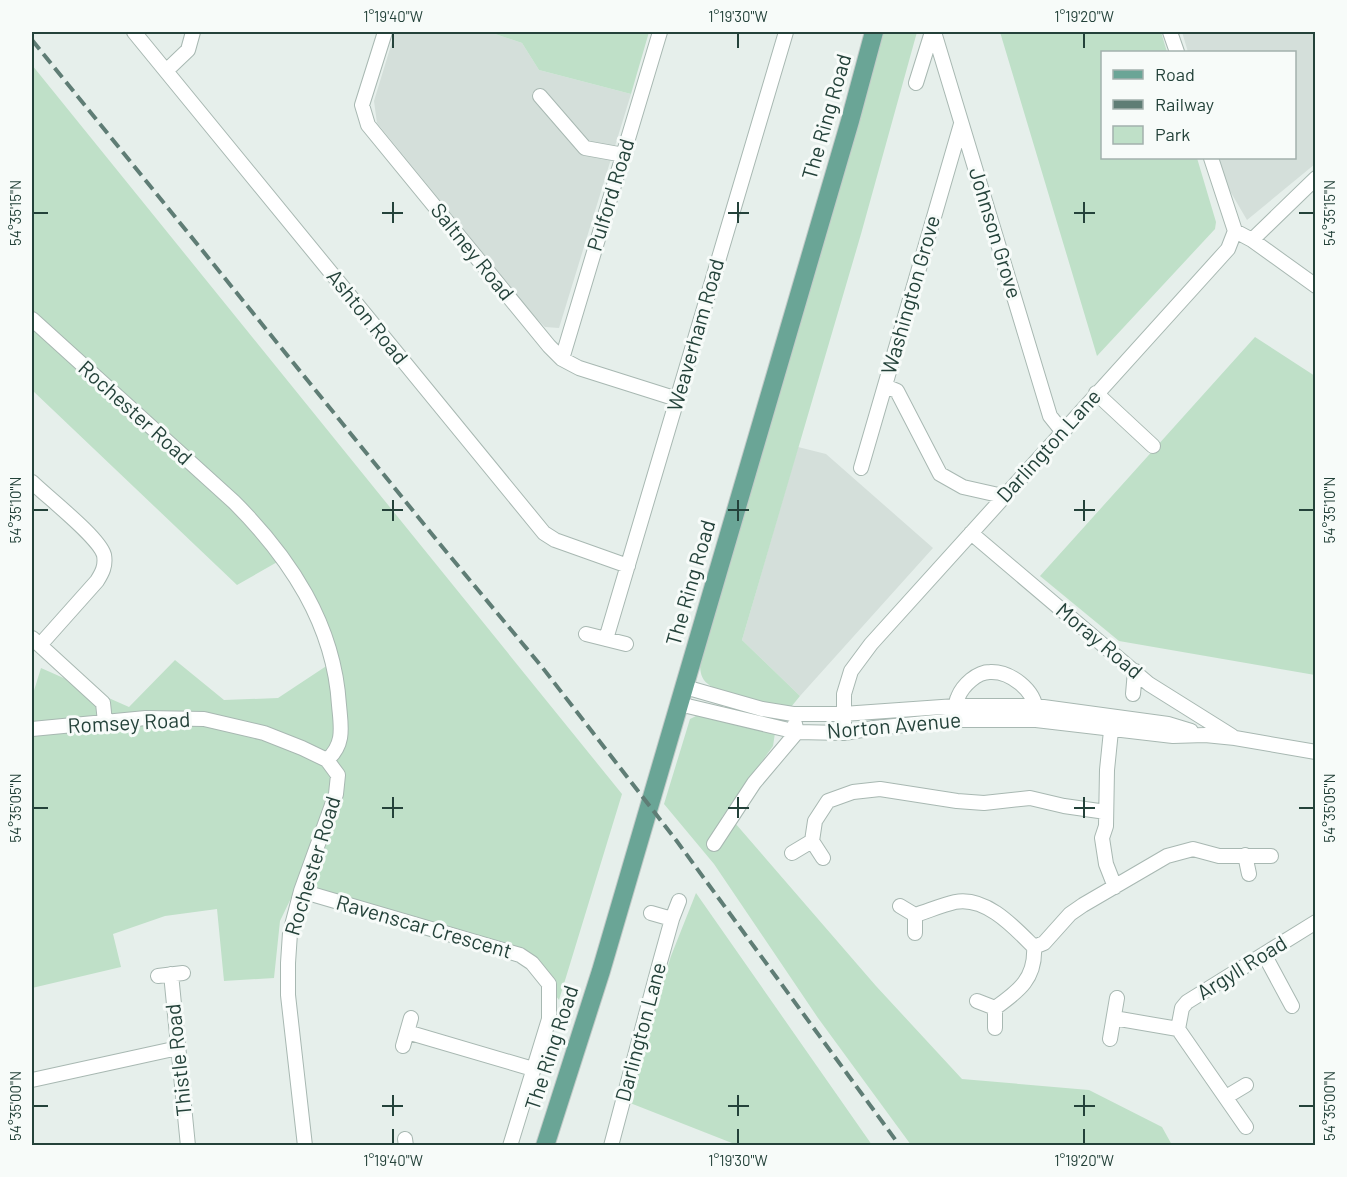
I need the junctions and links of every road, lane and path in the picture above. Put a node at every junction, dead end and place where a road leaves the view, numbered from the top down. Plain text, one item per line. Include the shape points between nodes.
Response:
1 (134, 32) edge
2 (193, 32) edge
3 (385, 32) edge
4 (660, 32) edge
5 (786, 32) edge
6 (874, 32) edge
7 (933, 32) edge
8 (1170, 32) edge
9 (1177, 51) edge
10 (166, 71) junction
11 (916, 84) dead end
12 (540, 96) dead end
13 (961, 123) junction
14 (624, 155) junction
15 (1211, 159) edge
16 (1316, 178) edge
17 (1235, 231) junction
18 (1252, 240) junction
19 (1316, 286) edge
20 (32, 319) edge
21 (562, 359) junction
22 (885, 386) junction
23 (1096, 393) junction
24 (677, 399) junction
25 (1062, 431) junction
26 (1153, 446) dead end
27 (861, 468) dead end
28 (32, 482) edge
29 (1003, 496) junction
30 (971, 533) junction
31 (628, 566) junction
32 (586, 633) dead end
33 (606, 639) junction
34 (36, 641) edge
35 (626, 644) dead end
36 (1135, 671) junction
37 (1133, 694) dead end
38 (682, 696) junction
39 (956, 713) junction
40 (1036, 713) junction
41 (793, 714) junction
42 (843, 714) junction
43 (105, 722) junction
44 (1112, 722) junction
45 (32, 729) edge
46 (797, 732) junction
47 (844, 733) junction
48 (1235, 738) junction
49 (1316, 752) edge
50 (327, 760) junction
51 (1106, 812) junction
52 (812, 841) junction
53 (714, 844) dead end
54 (792, 854) dead end
55 (1245, 855) junction
56 (1271, 856) dead end
57 (823, 858) dead end
58 (1249, 874) dead end
59 (1115, 887) junction
60 (301, 891) junction
61 (680, 901) dead end
62 (900, 906) dead end
63 (651, 913) dead end
64 (915, 915) junction
65 (672, 920) junction
66 (1316, 922) edge
67 (915, 933) dead end
68 (1034, 947) junction
69 (1264, 954) junction
70 (171, 974) dead end
71 (1117, 998) dead end
72 (977, 1001) dead end
73 (1292, 1006) dead end
74 (995, 1008) junction
75 (1114, 1018) junction
76 (995, 1028) dead end
77 (1178, 1029) junction
78 (407, 1032) dead end
79 (1110, 1039) dead end
80 (178, 1048) junction
81 (533, 1069) junction
82 (32, 1080) edge
83 (1246, 1085) dead end
84 (1226, 1097) junction
85 (1246, 1126) dead end
86 (188, 1146) edge
87 (306, 1146) edge
88 (510, 1146) edge
89 (545, 1146) edge
90 (611, 1146) edge

1 - 10 street, Ashton Road
2 - 10 street via 188,50
3 - 21 street, Saltney Road via 362,105 368,125
4 - 14 street, Pulford Road
5 - 24 street, Weaverham Road
6 - 38 main road, The Ring Road
7 - 11 street, Johnson Grove
7 - 13 street, Johnson Grove
8 - 9 street
10 - 31 street, Ashton Road via 544,533
12 - 14 street via 585,148
13 - 22 street, Washington Grove
13 - 25 street, Johnson Grove via 1050,416
14 - 21 street, Pulford Road
15 - 17 street
16 - 18 street
17 - 18 street
17 - 23 street, Darlington Lane via 1228,249
18 - 19 street
20 - 50 street, Rochester Road via 234,502 285,560 316,614 334,671 339,742
21 - 24 street, Saltney Road
22 - 27 street, Washington Grove
22 - 29 street via 897,391 940,474 963,487
23 - 25 street, Darlington Lane
23 - 26 street
24 - 31 street, Weaverham Road
25 - 29 street, Darlington Lane
28 - 34 street via 100,546 105,564 97,581
29 - 30 street, Darlington Lane
30 - 36 street, Moray Road
30 - 42 street, Darlington Lane via 851,671
31 - 33 street, Weaverham Road
32 - 33 street
33 - 35 street
34 - 43 street via 103,703
36 - 37 street
36 - 48 street, Moray Road via 1149,684
38 - 41 street, Norton Avenue
38 - 46 street, Norton Avenue
38 - 89 main road, The Ring Road
39 - 40 street, Norton Avenue
39 - 40 street via 957,698 970,680 988,671 1001,672 1019,681 1030,694
39 - 42 street, Norton Avenue
39 - 47 street, Norton Avenue
40 - 44 street, Norton Avenue
41 - 42 street, Norton Avenue
41 - 46 street
42 - 47 street, Darlington Lane
43 - 45 street, Romsey Road
43 - 50 street, Romsey Road via 204,719 264,733
44 - 48 street, Norton Avenue via 1173,736
44 - 51 street
46 - 47 street, Norton Avenue
46 - 53 street via 754,783
48 - 49 street, Norton Avenue
50 - 60 street, Rochester Road via 338,775 336,795
51 - 52 street via 1030,798 984,803 880,789 853,792 828,801 815,821
51 - 59 street via 1103,853
52 - 54 street
52 - 57 street
55 - 56 street
55 - 58 street
55 - 59 street via 1220,856 1193,849 1167,856
59 - 68 street via 1070,914 1044,943
60 - 81 street, Ravenscar Crescent via 520,955 532,963 549,984 549,1019
60 - 87 street, Rochester Road via 290,933 288,995
61 - 65 street, Darlington Lane
62 - 64 street
63 - 65 street
64 - 67 street
64 - 68 street via 956,902 976,903 1016,928
65 - 90 street, Darlington Lane
66 - 69 street, Argyll Road
68 - 74 street via 1035,963 1029,977
69 - 73 street
69 - 77 street, Argyll Road via 1187,1002
70 - 80 street, Thistle Road
71 - 75 street
72 - 74 street
74 - 76 street
75 - 77 street
75 - 79 street
77 - 84 street
78 - 81 street
80 - 82 street
80 - 86 street, Thistle Road
81 - 88 street, Ravenscar Crescent
83 - 84 street
84 - 85 street

